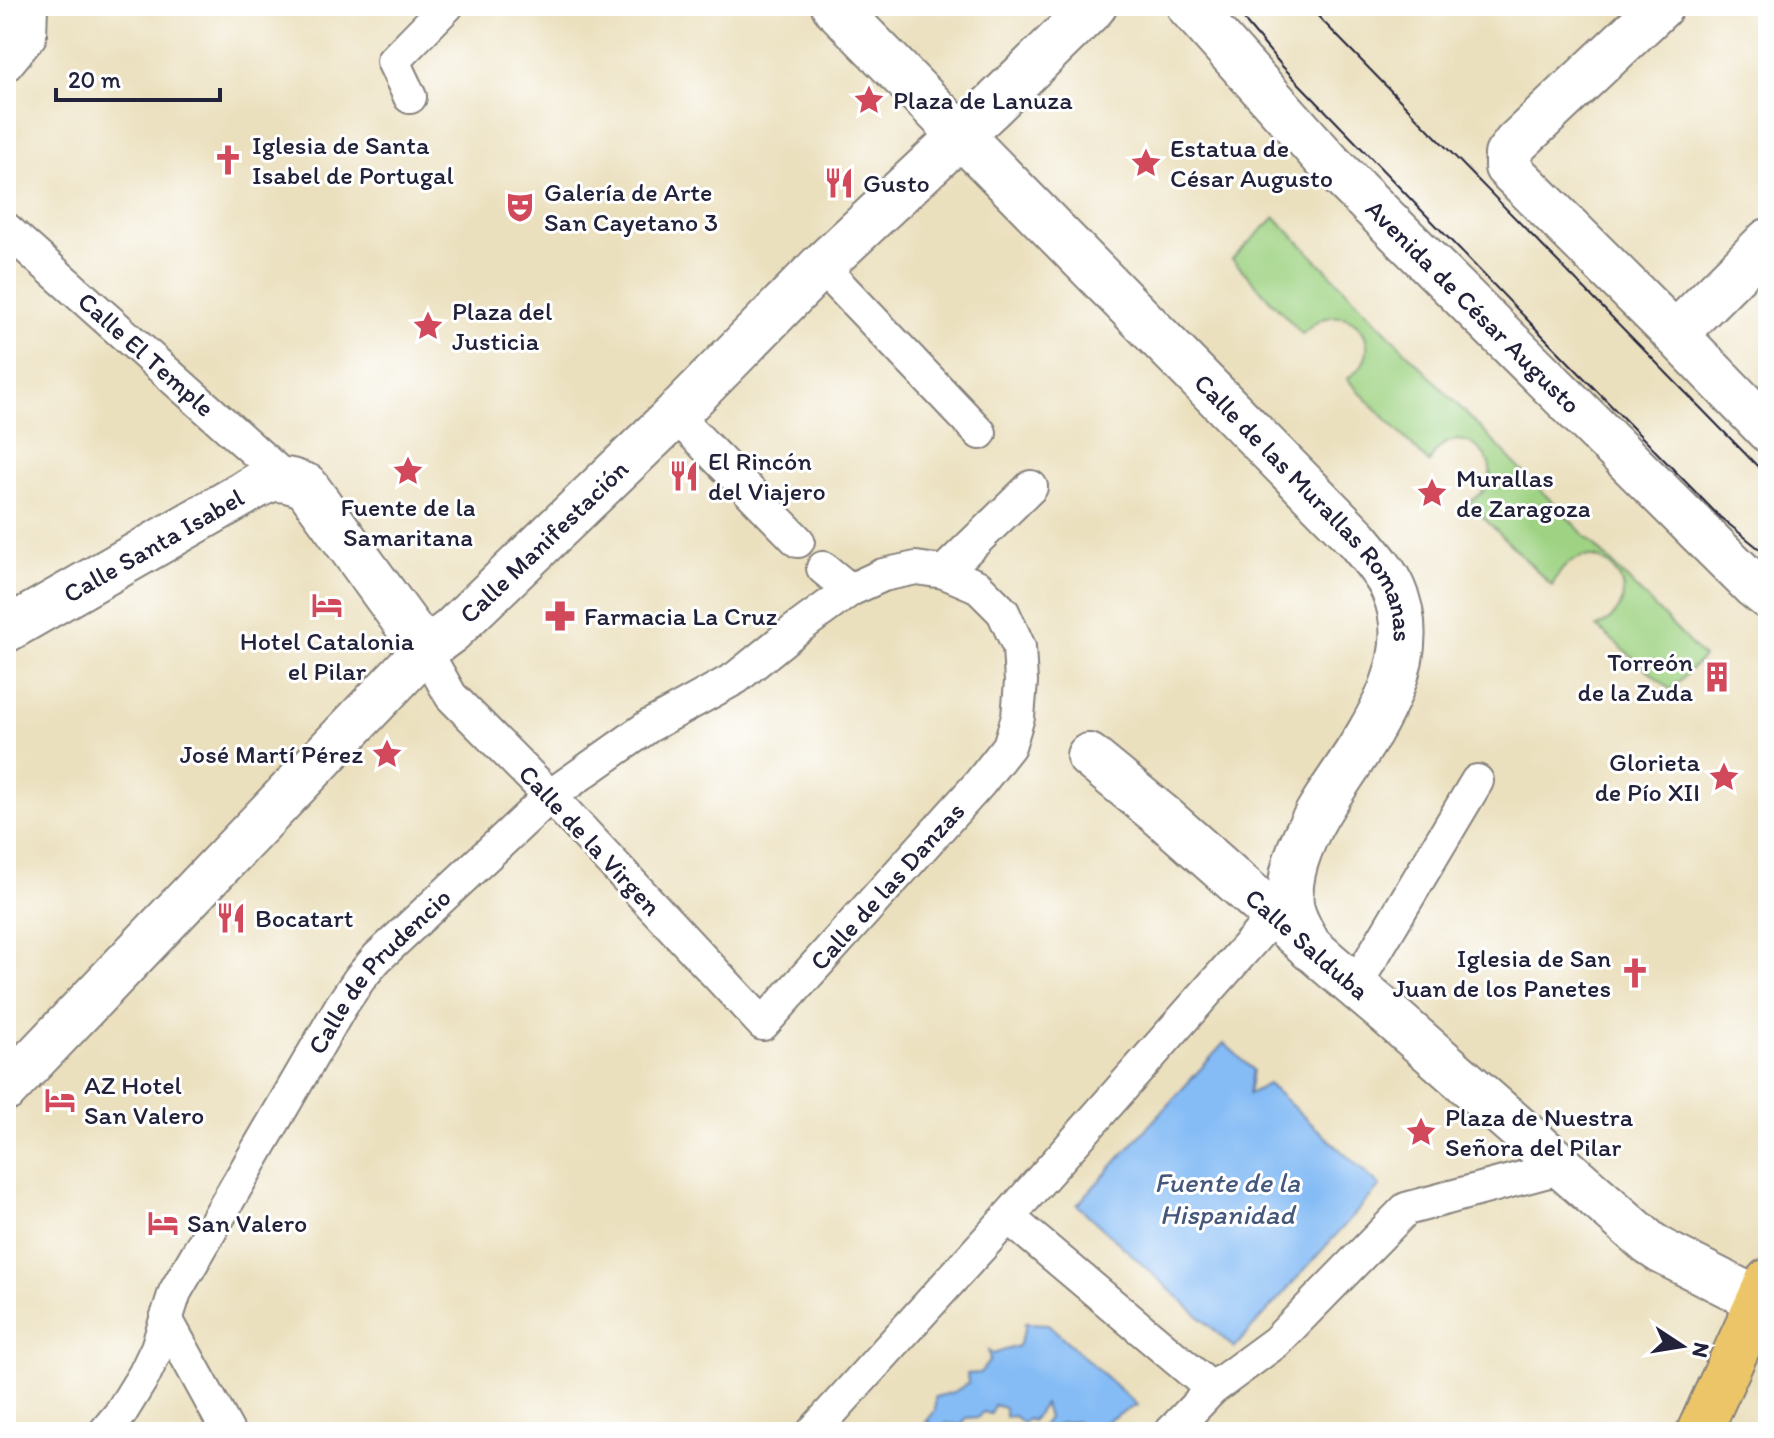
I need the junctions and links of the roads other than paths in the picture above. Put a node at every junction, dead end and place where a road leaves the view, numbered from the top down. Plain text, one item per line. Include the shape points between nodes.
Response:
1 (447, 6) edge
2 (834, 6) edge
3 (1094, 6) edge
4 (1189, 6) edge
5 (1661, 6) edge
6 (31, 21) edge
7 (6, 65) edge
8 (410, 97) dead end
9 (961, 135) junction
10 (6, 229) edge
11 (1768, 241) edge
12 (821, 266) junction
13 (1675, 334) junction
14 (675, 415) junction
15 (1768, 430) edge
16 (980, 433) dead end
17 (296, 482) junction
18 (1031, 487) dead end
19 (798, 541) dead end
20 (823, 568) dead end
21 (944, 572) junction
22 (850, 590) junction
23 (1768, 597) edge
24 (6, 630) edge
25 (425, 650) junction
26 (1089, 756) dead end
27 (1477, 781) dead end
28 (550, 796) junction
29 (1283, 906) junction
30 (1355, 986) junction
31 (763, 1024) joint
32 (6, 1089) edge
33 (1563, 1167) junction
34 (1008, 1217) junction
35 (1763, 1291) edge
36 (166, 1319) junction
37 (1212, 1389) junction
38 (105, 1432) edge
39 (228, 1432) edge
40 (813, 1432) edge
41 (1171, 1432) edge
42 (1699, 1432) edge

1 - 8 street via 393,61
2 - 9 street
3 - 9 street, Calle Manifestación
4 - 23 street, Avenida de César Augusto via 1330,164
5 - 13 street via 1520,141 1507,167
6 - 7 street
9 - 12 street, Calle Manifestación
9 - 29 street, Calle de las Murallas Romanas via 1347,528 1392,588 1402,637 1388,700 1315,816
10 - 17 street, Calle El Temple
11 - 13 street
12 - 14 street, Calle Manifestación
12 - 16 street
13 - 15 street
14 - 19 street
14 - 25 street, Calle Manifestación
17 - 24 street, Calle Santa Isabel via 264,480
17 - 25 street
18 - 21 street
20 - 22 street
21 - 22 street, Calle de Prudencio via 916,568
21 - 31 street, Calle de las Danzas via 977,586 1003,612 1019,647 1018,717 1009,746
22 - 28 street, Calle de Prudencio via 736,678 649,726
25 - 28 street, Calle de la Virgen via 451,696
25 - 32 street, Calle Manifestación
26 - 29 street, Calle Salduba
27 - 30 street
28 - 31 street, Calle de la Virgen
28 - 36 street, Calle de Prudencio via 360,978 175,1292
29 - 30 street, Calle Salduba via 1311,949
29 - 34 street
30 - 33 street, Calle Salduba
33 - 35 street, Calle Salduba via 1661,1251
33 - 37 street via 1406,1209 1276,1342
34 - 37 street
34 - 40 street
35 - 42 main road
36 - 38 street, Calle de Prudencio via 144,1375
36 - 39 street
37 - 41 street

